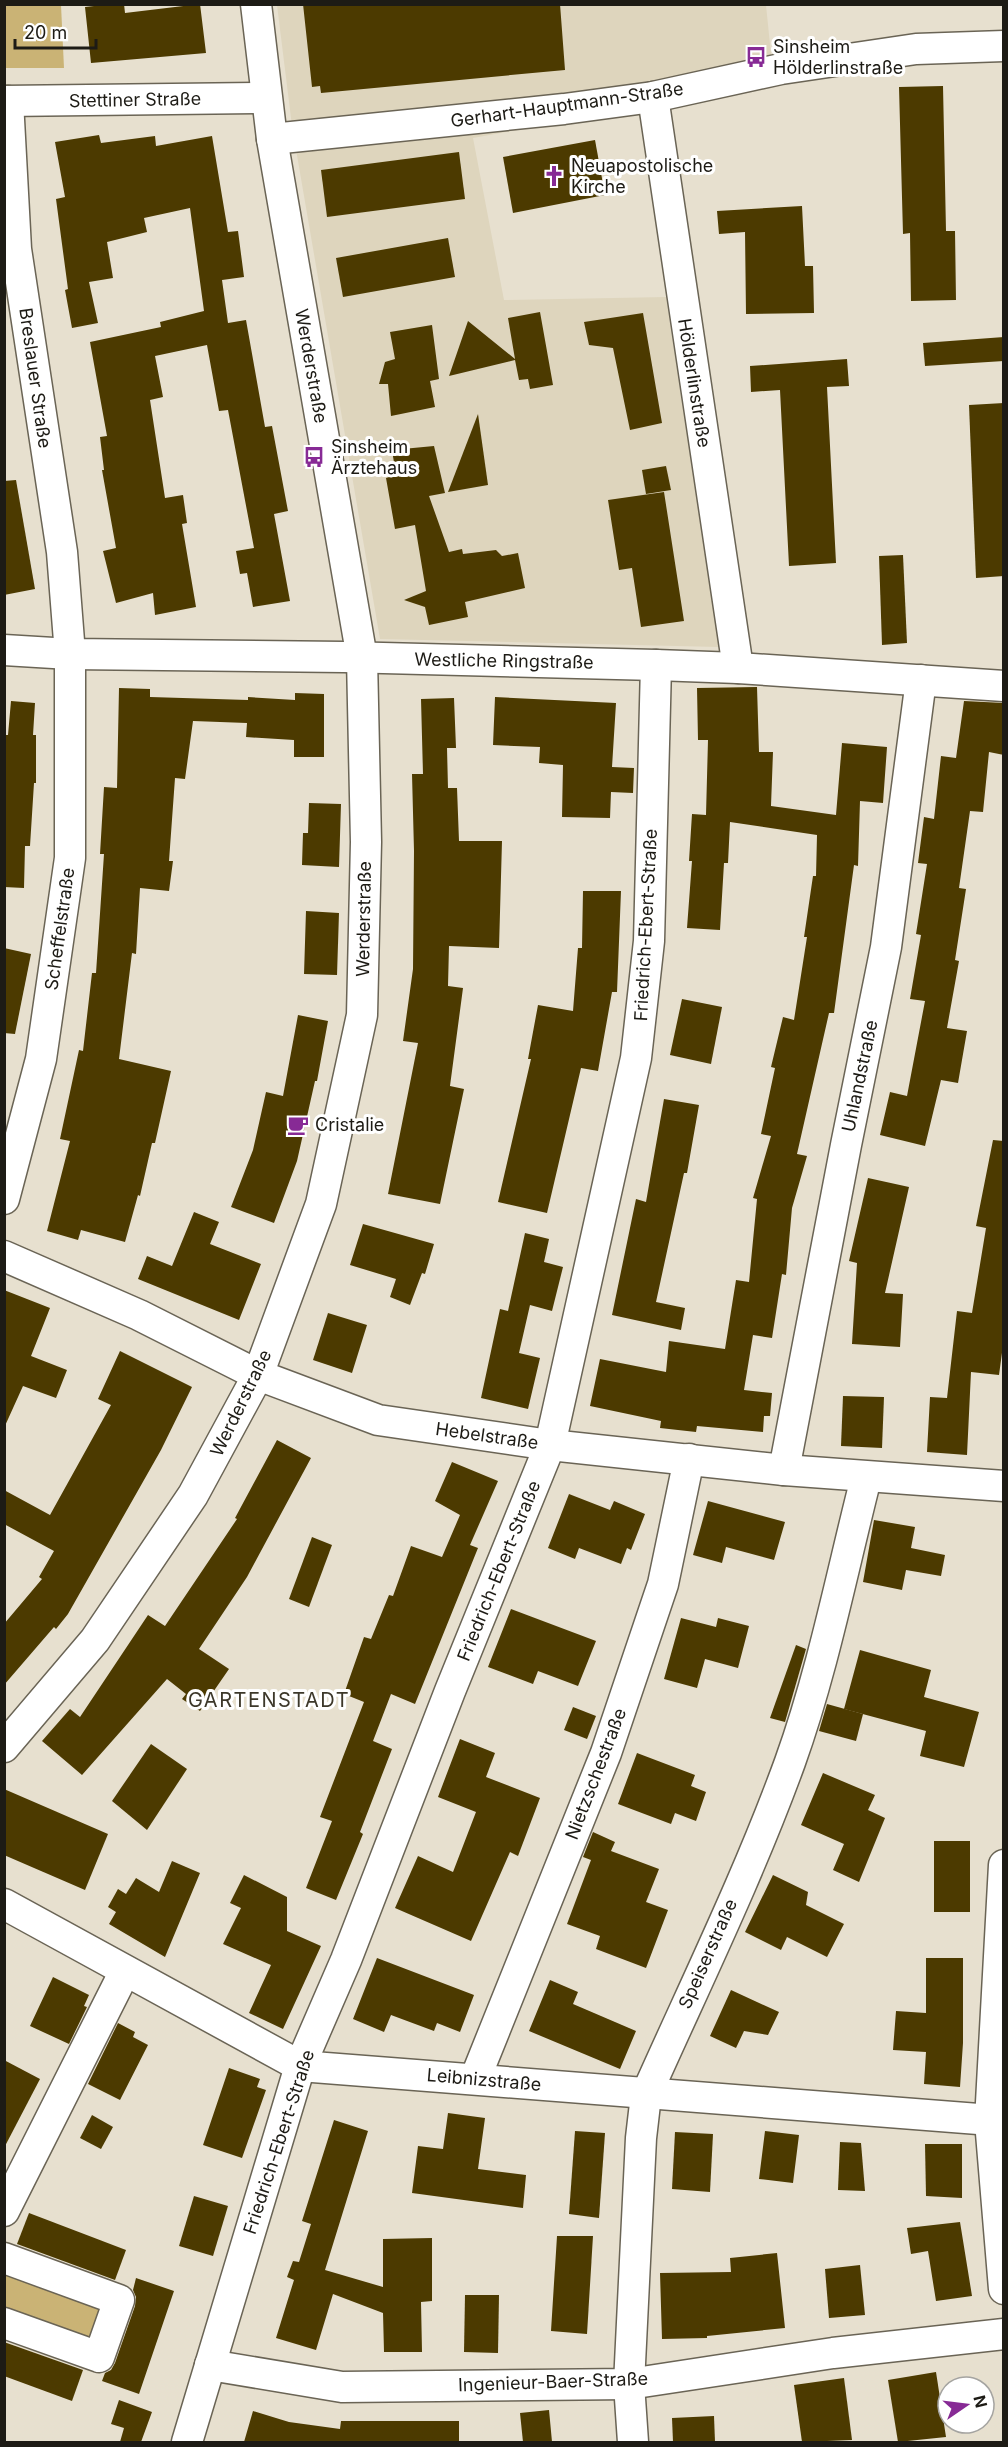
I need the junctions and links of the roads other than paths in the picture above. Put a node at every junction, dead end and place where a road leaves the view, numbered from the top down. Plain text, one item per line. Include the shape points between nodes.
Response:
1 (256, 4) edge
2 (1004, 46) edge
3 (653, 97) junction
4 (266, 98) junction
5 (6, 101) edge
6 (272, 139) junction
7 (4, 651) edge
8 (70, 654) junction
9 (362, 658) junction
10 (656, 665) junction
11 (738, 668) junction
12 (921, 680) junction
13 (1004, 686) edge
14 (4, 1198) edge
15 (4, 1256) edge
16 (258, 1375) junction
17 (550, 1445) junction
18 (689, 1459) junction
19 (784, 1470) junction
20 (866, 1478) junction
21 (1004, 1486) edge
22 (4, 1747) edge
23 (1004, 1865) edge
24 (4, 1904) edge
25 (125, 1971) junction
26 (300, 2066) junction
27 (475, 2079) junction
28 (646, 2095) junction
29 (997, 2121) edge
30 (4, 2211) edge
31 (4, 2258) edge
32 (1004, 2289) edge
33 (4, 2324) edge
34 (1004, 2334) edge
35 (210, 2365) junction
36 (629, 2384) junction
37 (188, 2442) edge
38 (633, 2442) edge

1 - 4 street, Werderstraße
2 - 3 street, Gerhart-Hauptmann-Straße via 916,49 781,69
3 - 6 street, Gerhart-Hauptmann-Straße
3 - 11 street, Hölderlinstraße
4 - 5 street, Stettiner Straße
4 - 6 street, Werderstraße
5 - 8 street, Breslauer Straße via 16,249 62,552
6 - 9 street, Werderstraße
7 - 8 street, Westliche Ringstraße
8 - 9 street, Westliche Ringstraße
8 - 14 street, Scheffelstraße via 70,858 41,1059
9 - 10 street, Westliche Ringstraße
9 - 16 street, Werderstraße via 366,842 362,1015 321,1204
10 - 11 street, Westliche Ringstraße
10 - 17 street, Friedrich-Ebert-Straße via 649,941 636,1058
11 - 12 street, Westliche Ringstraße
12 - 13 street, Westliche Ringstraße
12 - 19 street, Uhlandstraße via 886,947
15 - 16 street, Hebelstraße via 139,1315
16 - 17 street, Hebelstraße via 378,1420
16 - 22 street, Werderstraße via 193,1495 95,1640
17 - 18 street, Hebelstraße
17 - 26 street, Friedrich-Ebert-Straße via 346,1960
18 - 19 street, Hebelstraße
18 - 27 street, Nietzschestraße via 663,1584 606,1753
19 - 20 street, Hebelstraße
20 - 21 street, Hebelstraße
20 - 28 street, Speiserstraße via 811,1696 790,1762
23 - 29 street
24 - 25 street, Leibnizstraße
25 - 26 street, Leibnizstraße
25 - 30 street
26 - 27 street, Leibnizstraße
26 - 35 street, Friedrich-Ebert-Straße
27 - 28 street, Leibnizstraße
28 - 29 street, Leibnizstraße
28 - 36 street, Speiserstraße
29 - 32 street
31 - 33 street via 119,2300 99,2358
34 - 36 street, Ingenieur-Baer-Straße via 833,2353
35 - 36 street, Ingenieur-Baer-Straße via 342,2387
35 - 37 street, Friedrich-Ebert-Straße
36 - 38 street, Speiserstraße

